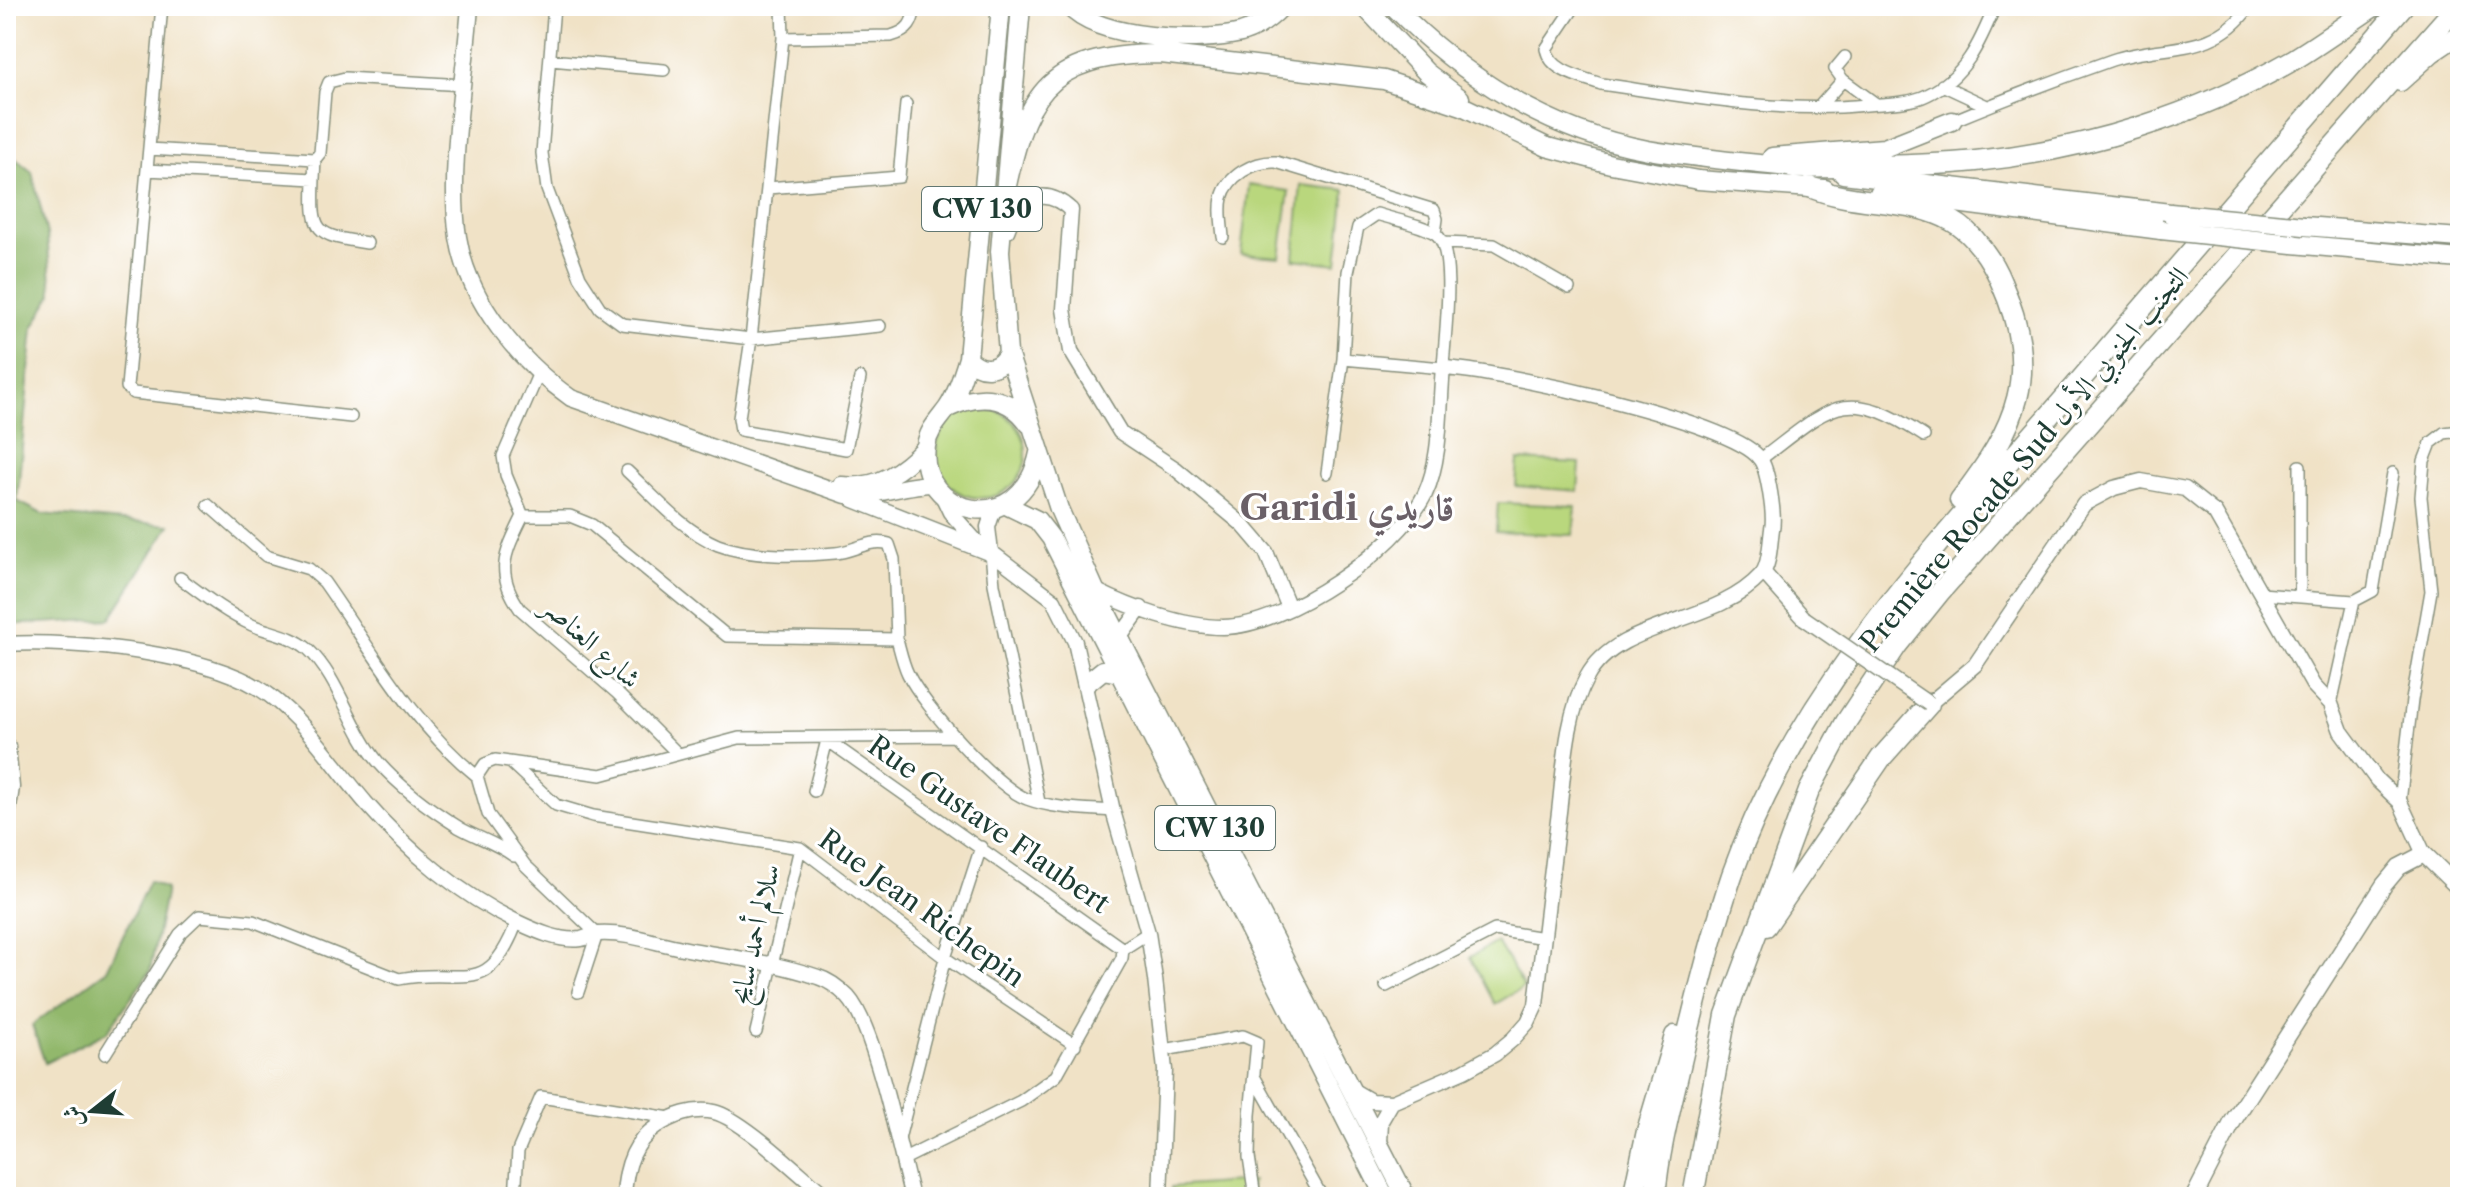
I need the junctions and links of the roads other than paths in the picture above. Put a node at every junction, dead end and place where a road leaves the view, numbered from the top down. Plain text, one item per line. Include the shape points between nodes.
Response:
1 (162, 6) edge
2 (470, 6) edge
3 (554, 6) edge
4 (782, 6) edge
5 (915, 6) edge
6 (1001, 6) edge
7 (1021, 6) edge
8 (1069, 6) edge
9 (1282, 6) edge
10 (1364, 6) edge
11 (1393, 6) edge
12 (1575, 6) edge
13 (1995, 6) edge
14 (2250, 6) edge
15 (2374, 6) edge
16 (2403, 6) edge
17 (2457, 6) edge
18 (2460, 34) edge
19 (783, 38) junction
20 (1845, 57) dead end
21 (550, 60) junction
22 (664, 70) dead end
23 (1843, 80) junction
24 (464, 85) junction
25 (1942, 85) junction
26 (906, 104) dead end
27 (1876, 104) junction
28 (2369, 105) junction
29 (1987, 106) junction
30 (1818, 108) junction
31 (1952, 121) joint
32 (1499, 123) junction
33 (149, 149) junction
34 (315, 159) junction
35 (1712, 160) junction
36 (1793, 168) junction
37 (147, 170) junction
38 (314, 179) junction
39 (1810, 187) junction
40 (768, 188) junction
41 (1003, 204) junction
42 (2166, 221) junction
43 (1223, 237) dead end
44 (1439, 238) junction
45 (2460, 238) edge
46 (367, 243) dead end
47 (1000, 251) junction
48 (2460, 259) edge
49 (1569, 288) dead end
50 (880, 326) dead end
51 (751, 339) junction
52 (1008, 353) junction
53 (968, 358) junction
54 (1343, 359) junction
55 (1443, 368) junction
56 (538, 375) junction
57 (860, 378) dead end
58 (948, 408) junction
59 (351, 417) dead end
60 (1032, 428) junction
61 (2460, 431) edge
62 (1924, 436) dead end
63 (926, 446) junction
64 (1039, 453) junction
65 (1761, 459) junction
66 (2300, 466) dead end
67 (627, 471) dead end
68 (1327, 473) dead end
69 (2393, 473) dead end
70 (803, 479) junction
71 (938, 488) junction
72 (846, 495) junction
73 (208, 505) dead end
74 (1000, 507) junction
75 (523, 516) junction
76 (991, 553) junction
77 (1764, 573) junction
78 (180, 578) dead end
79 (1095, 590) junction
80 (1900, 593) junction
81 (2261, 594) junction
82 (2300, 596) junction
83 (2354, 601) junction
84 (1141, 608) junction
85 (1289, 608) junction
86 (1120, 637) junction
87 (897, 639) junction
88 (6, 644) edge
89 (1119, 673) junction
90 (1087, 683) junction
91 (1929, 704) junction
92 (2331, 704) junction
93 (955, 736) junction
94 (827, 740) junction
95 (6, 747) edge
96 (677, 753) junction
97 (509, 762) junction
98 (477, 776) junction
99 (814, 791) dead end
100 (1039, 802) junction
101 (2400, 802) junction
102 (1113, 811) junction
103 (6, 815) edge
104 (981, 847) junction
105 (800, 848) junction
106 (2424, 854) junction
107 (525, 865) junction
108 (1733, 874) junction
109 (2460, 889) edge
110 (517, 922) junction
111 (1148, 933) junction
112 (597, 934) junction
113 (1544, 938) junction
114 (1123, 949) junction
115 (1746, 956) junction
116 (945, 958) junction
117 (770, 966) junction
118 (1386, 986) dead end
119 (578, 992) dead end
120 (756, 1032) dead end
121 (1075, 1045) junction
122 (1164, 1050) junction
123 (105, 1054) dead end
124 (1255, 1078) junction
125 (1354, 1091) junction
126 (1392, 1102) junction
127 (670, 1118) junction
128 (899, 1140) junction
129 (1380, 1144) junction
130 (902, 1160) junction
131 (515, 1197) edge
132 (624, 1197) edge
133 (827, 1197) edge
134 (912, 1197) edge
135 (1160, 1197) edge
136 (1255, 1197) edge
137 (1322, 1197) edge
138 (1385, 1197) edge
139 (1406, 1197) edge
140 (1633, 1197) edge
141 (1655, 1197) edge
142 (1693, 1197) edge
143 (2194, 1197) edge

1 - 33 street
2 - 24 main road
3 - 21 street
4 - 19 street
5 - 19 street via 913,22 891,36
6 - 53 main road, CW 130
7 - 41 main road, CW 130
8 - 9 main road via 1107,28 1167,37 1217,37 1245,32
10 - 32 main road via 1426,72
11 - 35 main road via 1479,81 1569,127
12 - 30 street via 1546,49 1552,63 1572,74 1601,84 1721,102
13 - 25 street via 1977,49
14 - 29 street via 2236,24 2211,40 2117,58
15 - 36 highway via 2251,81 2111,135 1974,161
16 - 80 highway, Première Rocade Sud التجنب الجنوبي الأول
17 - 28 highway, Première Rocade Sud التجنب الجنوبي الأول
18 - 28 main road
19 - 40 street
20 - 23 street via 1835,69
21 - 22 street
21 - 51 street via 542,153 547,189 575,266 600,308 622,324
23 - 27 street
23 - 30 street
24 - 34 street via 345,78 329,82
24 - 56 main road via 455,205 459,240 470,278
25 - 27 street via 1926,95
25 - 29 street
26 - 40 street via 899,177
27 - 30 street
28 - 115 highway, Première Rocade Sud التجنب الجنوبي الأول via 1897,645 1809,791
29 - 31 street
31 - 35 main road via 1884,148
32 - 39 main road via 1547,147 1611,164 1698,180
32 - 41 main road via 1384,80 1129,54 1078,65 1054,78 1038,96 1015,144
33 - 34 street
33 - 37 street
34 - 38 street
35 - 36 main road
36 - 42 main road
37 - 38 street
37 - 59 street via 127,387 133,393
38 - 46 street via 313,216 320,233
39 - 42 main road
39 - 80 highway via 1952,221 1994,268 2018,330 2018,396 2006,434 1918,553
40 - 51 street
41 - 47 main road, CW 130
42 - 45 main road, bridge
42 - 48 main road, bridge via 2293,244
43 - 44 street via 1225,190 1261,161 1434,210
44 - 49 street via 1494,245
44 - 54 street via 1377,214 1358,227 1348,272
44 - 55 street via 1448,262
47 - 52 main road, CW 130
47 - 85 street via 1014,210 1026,201 1043,196 1071,210 1064,309 1071,351 1120,432 1176,469 1260,544
50 - 51 street
51 - 57 street via 739,418 747,434 846,449
52 - 53 main road via 990,369 977,367
52 - 60 main road, CW 130
53 - 58 main road, CW 130
54 - 55 street
54 - 68 street
55 - 65 street via 1587,393 1739,442
55 - 85 street via 1435,455 1425,493 1402,527 1350,572
56 - 70 main road via 571,398
56 - 75 street via 503,456
58 - 60 main road via 987,397 1006,402
58 - 63 main road
60 - 64 main road
61 - 101 street via 2444,433 2431,443 2424,461 2421,497 2431,591
62 - 65 street via 1889,413 1855,404 1820,415
63 - 70 main road via 898,473 871,484
63 - 71 main road
64 - 74 main road via 1029,484
64 - 79 main road, CW 130
65 - 77 street via 1774,518
66 - 82 street
67 - 87 street via 702,536 732,549 837,553 889,544
69 - 83 street via 2373,591
70 - 72 main road
71 - 72 main road via 913,485 869,496
71 - 74 main road via 965,507
71 - 76 street via 955,518
72 - 76 main road
73 - 98 street via 266,556 309,569 324,582 412,712
74 - 76 street via 988,527
74 - 89 main road, CW 130 via 1028,513 1045,528
75 - 87 street via 570,516 592,525 727,636
75 - 96 street, شارع العناصر via 503,560 511,596
76 - 90 street via 1054,600
76 - 100 street
77 - 91 street, bridge via 1804,618
77 - 113 street via 1736,597 1598,659 1577,703
78 - 107 street via 230,614 307,648 380,764 423,803
79 - 84 street
79 - 86 main road, CW 130
80 - 108 highway, Première Rocade Sud التجنب الجنوبي الأول via 1809,720
81 - 82 street
81 - 91 street via 2215,513 2185,489 2141,481 2114,488 2084,504 1975,665
81 - 92 street via 2313,685
82 - 83 street
83 - 92 street
84 - 85 street via 1221,627 1250,625
84 - 86 street
86 - 125 main road, CW 130
87 - 93 street via 908,674
88 - 110 street via 113,649 213,668 242,679 287,710 419,856
89 - 90 main road via 1103,670
89 - 138 main road, CW 130
90 - 102 street
91 - 115 highway via 1881,758
92 - 101 street via 2341,731
93 - 94 street
93 - 100 street via 1014,791
94 - 96 street via 739,738
94 - 99 street
94 - 104 street, Rue Gustave Flaubert
95 - 103 main road
96 - 97 street via 601,775
97 - 98 street via 485,764
97 - 105 street, Rue Jean Richepin via 556,805 593,816
98 - 107 street via 488,814
100 - 102 street
101 - 106 street
102 - 111 street
104 - 114 street, Rue Gustave Flaubert
104 - 116 street
105 - 116 street, Rue Jean Richepin
105 - 117 street, سلالم أحمد سايح
106 - 109 main road
106 - 143 main road via 2399,867 2384,885 2233,1121
107 - 112 street
108 - 140 highway via 1689,987
108 - 141 highway, Première Rocade Sud التجنب الجنوبي الأول via 1691,1019
110 - 112 street via 561,938
110 - 123 street via 505,952 487,970 458,977 423,974 399,979 253,921 199,916 180,934
111 - 114 street
111 - 122 street
112 - 117 street
112 - 119 street
113 - 118 street via 1495,930
113 - 126 street via 1536,1005 1513,1039 1464,1071
114 - 121 street
115 - 142 highway, Première Rocade Sud التجنب الجنوبي الأول via 1726,1015
116 - 121 street, Rue Jean Richepin
116 - 128 street
117 - 120 street, سلالم أحمد سايح
117 - 128 street via 820,977 857,1009
121 - 130 street via 1056,1076 1021,1101
122 - 124 street via 1251,1037 1259,1047
122 - 135 street
124 - 136 street via 1249,1157
124 - 137 street
125 - 126 street via 1371,1101
125 - 129 main road, CW 130
126 - 129 street via 1381,1121
127 - 131 street via 541,1097 518,1151
127 - 132 street via 653,1128 633,1153
127 - 133 street via 702,1111 734,1121
128 - 130 street
129 - 139 main road, CW 130
130 - 134 street

